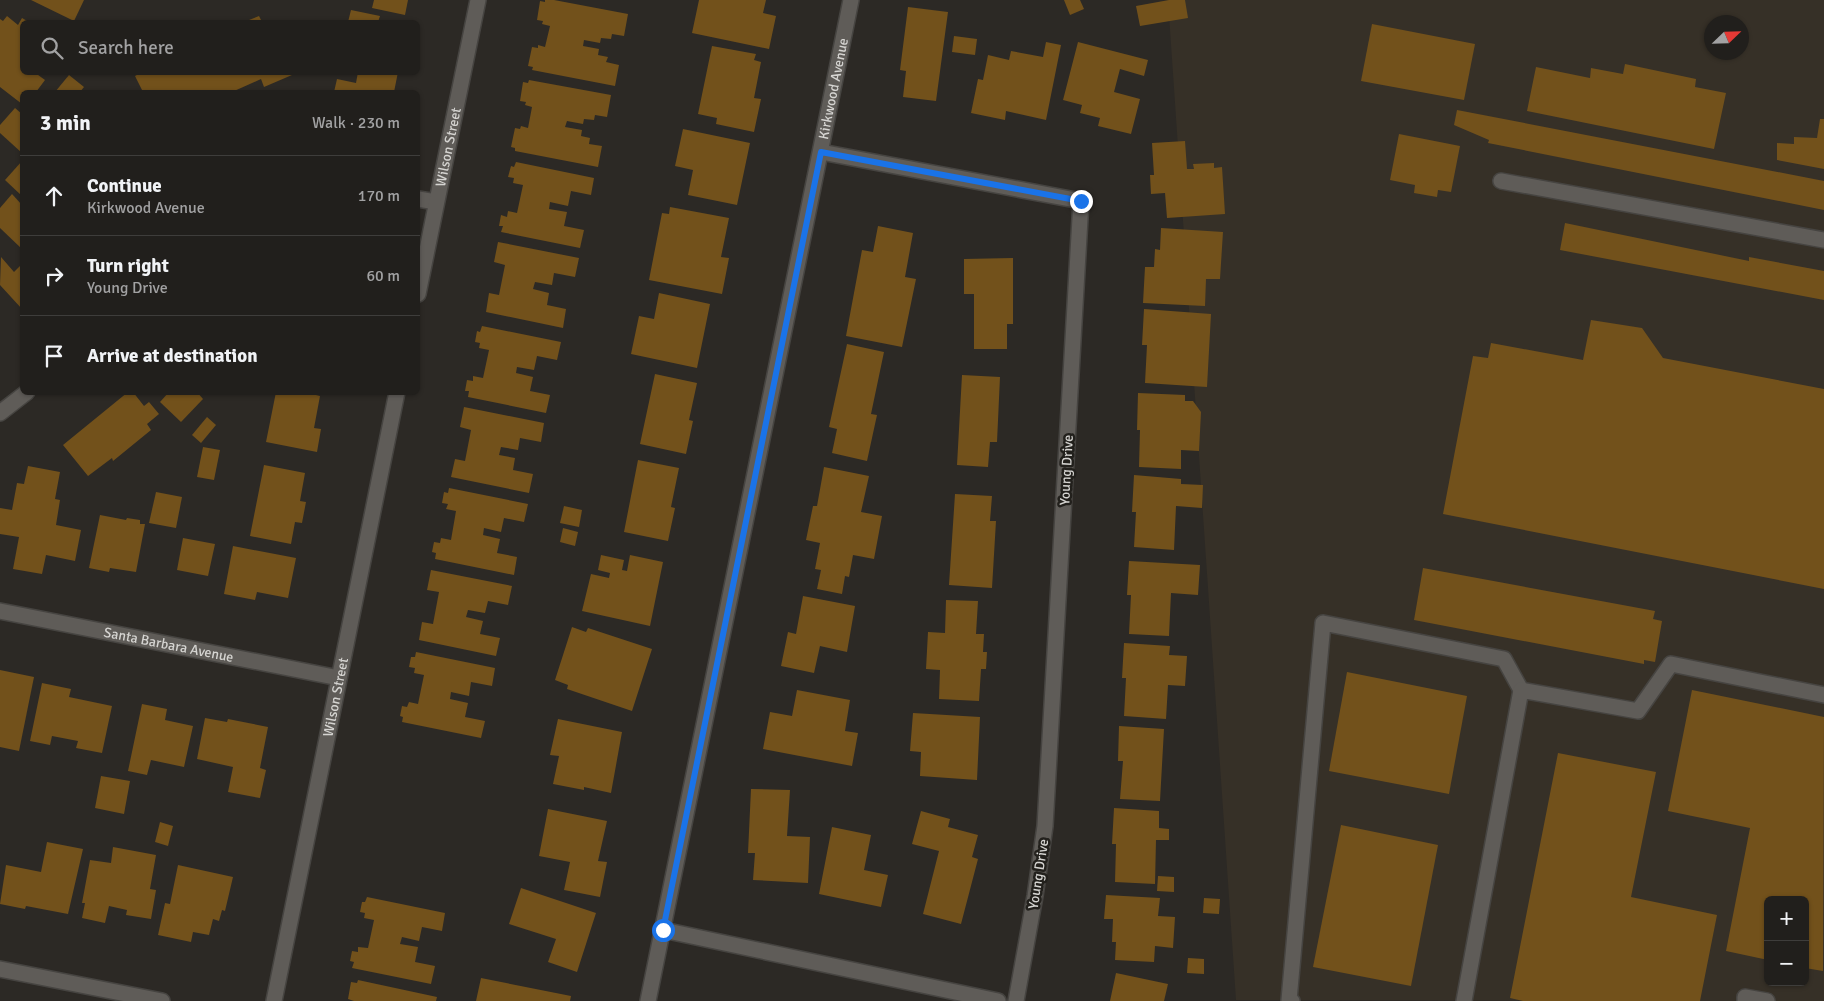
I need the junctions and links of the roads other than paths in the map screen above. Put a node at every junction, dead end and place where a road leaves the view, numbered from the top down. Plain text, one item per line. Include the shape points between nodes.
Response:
1 (478, 0) edge
2 (851, 0) edge
3 (821, 152) junction
4 (1501, 181) dead end
5 (420, 199) edge
6 (436, 202) junction
7 (1824, 240) edge
8 (420, 284) edge
9 (23, 395) edge
10 (396, 395) edge
11 (0, 412) edge
12 (0, 611) edge
13 (339, 678) junction
14 (1521, 690) junction
15 (1824, 695) edge
16 (663, 930) junction
17 (0, 969) edge
18 (162, 1001) edge
19 (274, 1001) edge
20 (648, 1001) edge
21 (998, 1001) edge
22 (1016, 1001) edge
23 (1292, 1001) edge
24 (1464, 1001) edge
25 (1745, 1001) edge
26 (1767, 1001) edge

1 - 6 street, Wilson Street
2 - 3 street, Kirkwood Avenue
3 - 16 street, Kirkwood Avenue
3 - 22 street, Young Drive via 1081,201 1046,817
4 - 7 street
5 - 6 street
6 - 8 street, Wilson Street
9 - 11 street
10 - 13 street, Wilson Street
12 - 13 street, Santa Barbara Avenue
13 - 19 street, Wilson Street
14 - 15 street via 1638,711 1672,664
14 - 23 street via 1504,659 1323,623 1289,1000
14 - 24 street
16 - 20 street, Kirkwood Avenue
16 - 21 street
17 - 18 street
25 - 26 street via 1745,997

